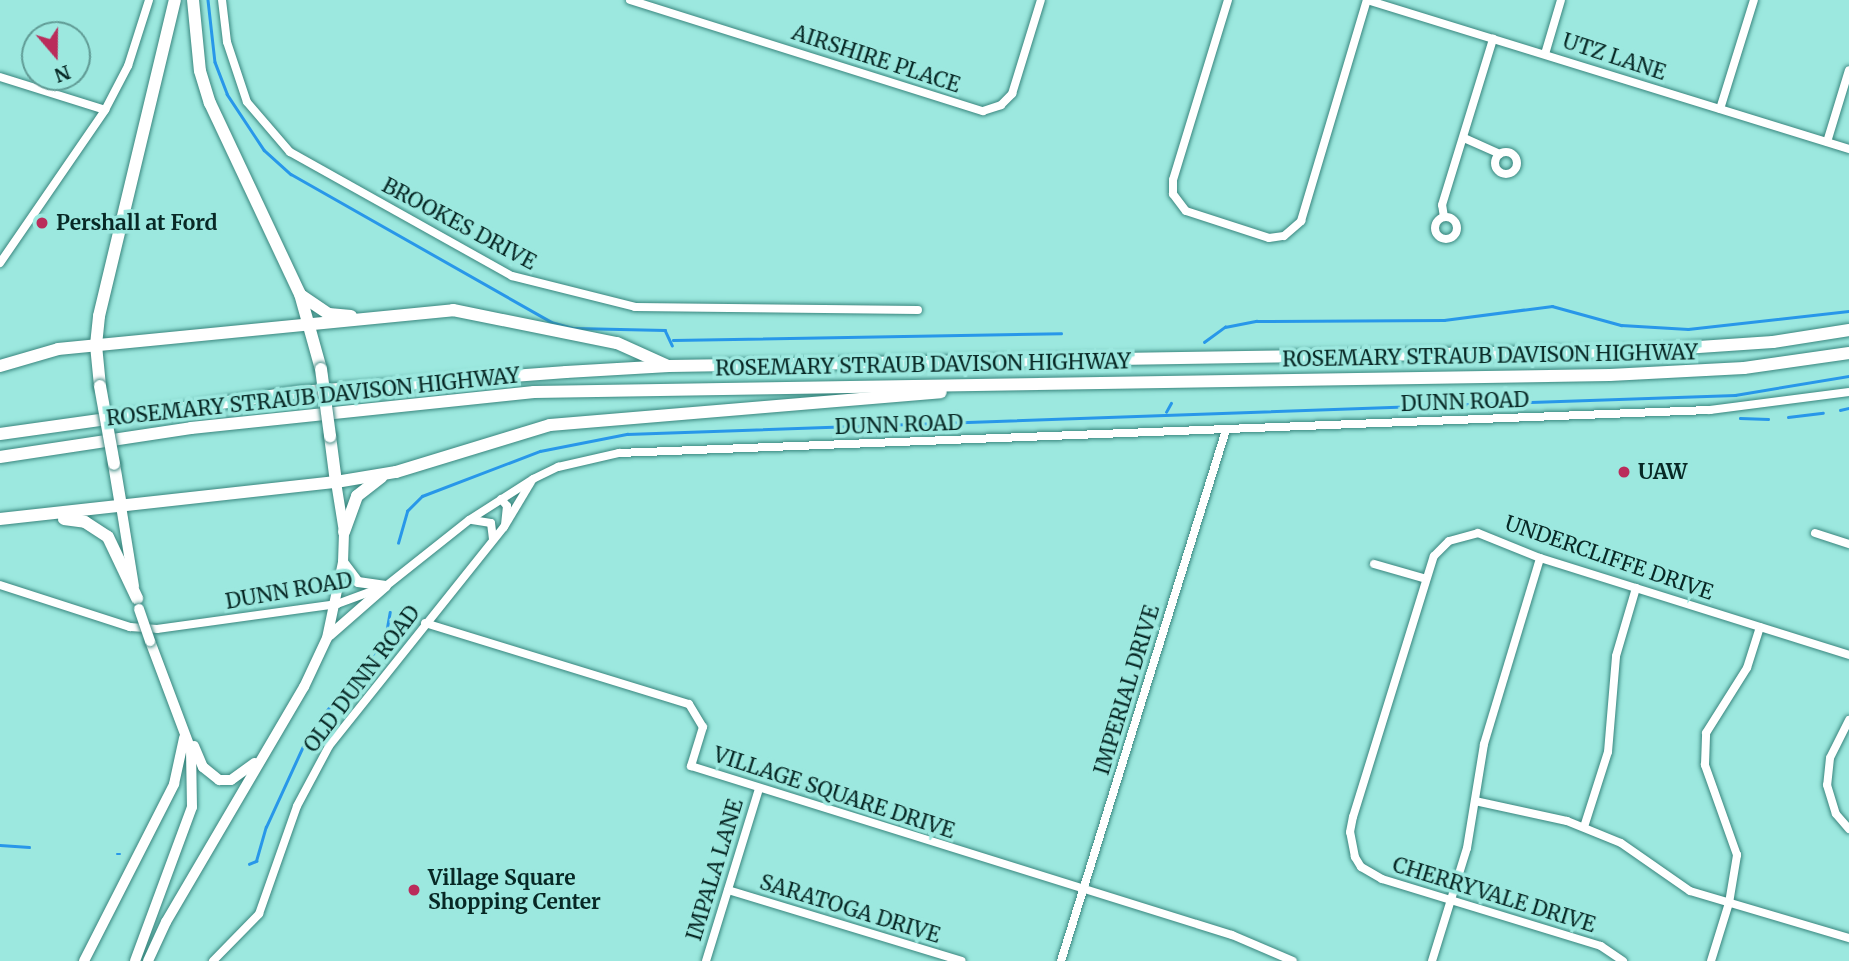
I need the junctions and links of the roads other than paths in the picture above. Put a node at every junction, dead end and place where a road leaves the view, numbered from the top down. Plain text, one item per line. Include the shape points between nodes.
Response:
1 (149, 0) edge
2 (175, 0) edge
3 (193, 0) edge
4 (222, 0) edge
5 (631, 0) edge
6 (1041, 0) edge
7 (1228, 0) edge
8 (1367, 0) edge
9 (1561, 0) edge
10 (1754, 0) edge
11 (1493, 39) junction
12 (1545, 54) junction
13 (1849, 71) edge
14 (0, 77) edge
15 (1720, 109) junction
16 (105, 110) junction
17 (1464, 138) junction
18 (1827, 142) junction
19 (1849, 149) edge
20 (1500, 154) dead end
21 (1444, 217) dead end
22 (0, 263) edge
23 (300, 294) junction
24 (918, 310) dead end
25 (376, 317) junction
26 (312, 327) junction
27 (1849, 330) edge
28 (96, 345) junction
29 (1849, 353) edge
30 (0, 366) edge
31 (669, 366) junction
32 (1015, 384) junction
33 (1849, 392) edge
34 (1226, 430) junction
35 (0, 434) edge
36 (0, 457) edge
37 (390, 473) junction
38 (368, 477) junction
39 (533, 480) junction
40 (336, 482) junction
41 (501, 499) junction
42 (121, 506) junction
43 (15, 518) junction
44 (0, 519) edge
45 (469, 520) junction
46 (504, 527) junction
47 (344, 532) junction
48 (1815, 533) dead end
49 (493, 540) junction
50 (1849, 544) edge
51 (1540, 558) junction
52 (343, 562) junction
53 (1374, 564) dead end
54 (1423, 578) junction
55 (0, 585) edge
56 (386, 586) junction
57 (1636, 588) junction
58 (138, 603) junction
59 (337, 604) junction
60 (425, 623) junction
61 (1760, 627) junction
62 (327, 638) junction
63 (1849, 655) edge
64 (1849, 720) edge
65 (183, 721) junction
66 (261, 757) junction
67 (759, 789) junction
68 (1475, 802) junction
69 (1584, 827) junction
70 (1849, 829) edge
71 (728, 890) junction
72 (1083, 890) junction
73 (1450, 900) junction
74 (1729, 904) junction
75 (1849, 938) edge
76 (84, 961) edge
77 (135, 961) edge
78 (148, 961) edge
79 (214, 961) edge
80 (706, 961) edge
81 (961, 961) edge
82 (1061, 961) edge
83 (1293, 961) edge
84 (1432, 961) edge
85 (1623, 961) edge
86 (1711, 961) edge

1 - 16 street via 128,65
2 - 28 highway via 117,226
3 - 23 highway via 200,71 210,103
4 - 24 street, BROOKES DRIVE via 227,42 247,102 290,152 512,276 635,307
5 - 6 street, AIRSHIRE PLACE via 983,111 1001,105 1013,94
7 - 8 street via 1173,180 1173,194 1186,211 1269,238 1284,236 1301,221
8 - 11 street, UTZ LANE
9 - 12 street
10 - 15 street
11 - 12 street, UTZ LANE
11 - 17 street
12 - 15 street, UTZ LANE
13 - 18 street
14 - 16 street
15 - 18 street, UTZ LANE
16 - 22 street
17 - 20 street
17 - 21 street via 1443,205
18 - 19 street, UTZ LANE
23 - 25 highway via 329,314
23 - 26 highway
25 - 26 highway
25 - 31 highway via 464,311 617,343
26 - 28 highway
26 - 40 highway, bridge
27 - 31 highway, ROSEMARY STRAUB DAVISON HIGHWAY via 1773,342 1640,351
28 - 30 highway via 30,355
28 - 42 highway, bridge
29 - 32 highway, ROSEMARY STRAUB DAVISON HIGHWAY via 1667,373
31 - 35 highway, ROSEMARY STRAUB DAVISON HIGHWAY via 299,392
32 - 36 highway, ROSEMARY STRAUB DAVISON HIGHWAY via 668,387 500,394 191,428
32 - 37 highway via 550,425
33 - 34 street, DUNN ROAD via 1710,410
34 - 39 street, DUNN ROAD via 637,452 582,460
34 - 72 street, IMPERIAL DRIVE
37 - 38 highway
37 - 47 highway via 357,496
38 - 40 highway
38 - 47 highway via 351,491
39 - 41 street, DUNN ROAD
39 - 46 street, OLD DUNN ROAD
40 - 42 highway
40 - 47 main road
41 - 45 street, DUNN ROAD
41 - 46 street via 507,506
42 - 43 highway
42 - 58 main road
43 - 44 highway
43 - 58 highway via 72,519 97,529 118,550
45 - 49 street via 491,523
45 - 56 street, DUNN ROAD
46 - 49 street, OLD DUNN ROAD
47 - 52 main road
48 - 50 street
49 - 60 street, OLD DUNN ROAD
51 - 54 street, UNDERCLIFFE DRIVE via 1489,536 1469,534 1441,547
51 - 57 street, UNDERCLIFFE DRIVE
51 - 68 street via 1487,732
52 - 56 main road via 358,582
52 - 59 main road
53 - 54 street
54 - 73 street, CHERRYVALE DRIVE via 1353,817 1351,846 1361,867 1376,876
55 - 59 street, DUNN ROAD via 130,627 157,629
56 - 59 street, DUNN ROAD
56 - 62 main road
57 - 61 street, UNDERCLIFFE DRIVE
57 - 69 street via 1616,656 1608,752
58 - 65 main road, bridge
59 - 62 main road
60 - 67 street, VILLAGE SQUARE DRIVE via 689,704 703,727 691,766
60 - 79 street, OLD DUNN ROAD via 329,746 297,806 259,914
61 - 63 street, UNDERCLIFFE DRIVE
61 - 74 street via 1747,668 1711,719 1704,749 1737,855
62 - 66 main road
64 - 70 street via 1830,758 1827,785 1836,814
65 - 66 main road via 203,767 219,780 231,779
65 - 76 main road via 185,744 174,783
65 - 77 main road via 191,750 192,807
66 - 78 main road
67 - 71 street, IMPALA LANE
67 - 72 street, VILLAGE SQUARE DRIVE
68 - 69 street via 1546,814
68 - 73 street via 1462,869
69 - 74 street via 1621,843 1676,884
71 - 80 street, IMPALA LANE
71 - 81 street, SARATOGA DRIVE
72 - 82 street, IMPERIAL DRIVE
72 - 83 street, VILLAGE SQUARE DRIVE via 1232,934
73 - 84 street
73 - 85 street, CHERRYVALE DRIVE via 1601,946
74 - 75 street
74 - 86 street

